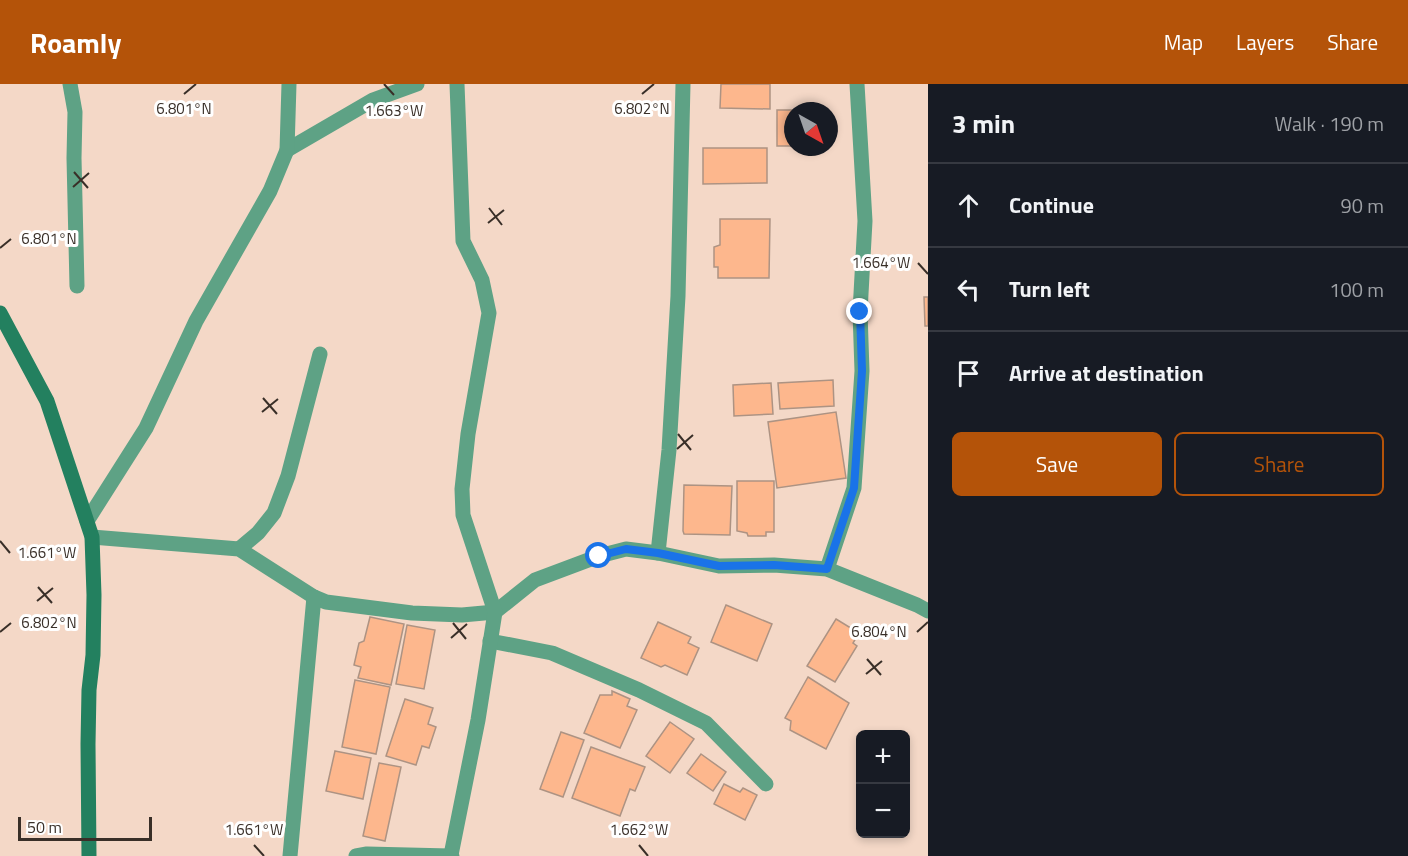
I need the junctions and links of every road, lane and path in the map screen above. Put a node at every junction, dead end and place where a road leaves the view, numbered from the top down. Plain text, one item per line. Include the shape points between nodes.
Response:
1 (70, 84) edge
2 (289, 84) edge
3 (417, 84) edge
4 (457, 84) edge
5 (683, 84) edge
6 (857, 84) edge
7 (287, 150) junction
8 (77, 286) dead end
9 (1, 316) edge
10 (320, 354) dead end
11 (87, 521) junction
12 (92, 537) junction
13 (239, 549) junction
14 (658, 553) junction
15 (827, 569) junction
16 (314, 597) junction
17 (928, 611) edge
18 (495, 612) junction
19 (490, 641) junction
20 (766, 784) dead end
21 (90, 856) edge
22 (290, 856) edge
23 (356, 856) edge
24 (451, 856) edge

1 - 8 street via 75,112
2 - 7 street
3 - 7 street via 373,100
4 - 18 street via 463,241 482,280 489,313 468,434 463,515
5 - 14 street via 677,319
6 - 15 street via 866,221 860,312 862,371 854,488
7 - 11 street via 270,191 196,321 147,428
9 - 11 street via 47,401
10 - 13 street via 288,476 274,513
11 - 12 street
12 - 13 street
12 - 21 street
13 - 16 street
14 - 15 street via 719,566
14 - 18 street via 626,549 599,556 535,580
15 - 17 street
16 - 18 street via 326,602 412,613
16 - 22 street
18 - 19 street
19 - 20 street via 552,653 706,723
19 - 24 street
23 - 24 street

